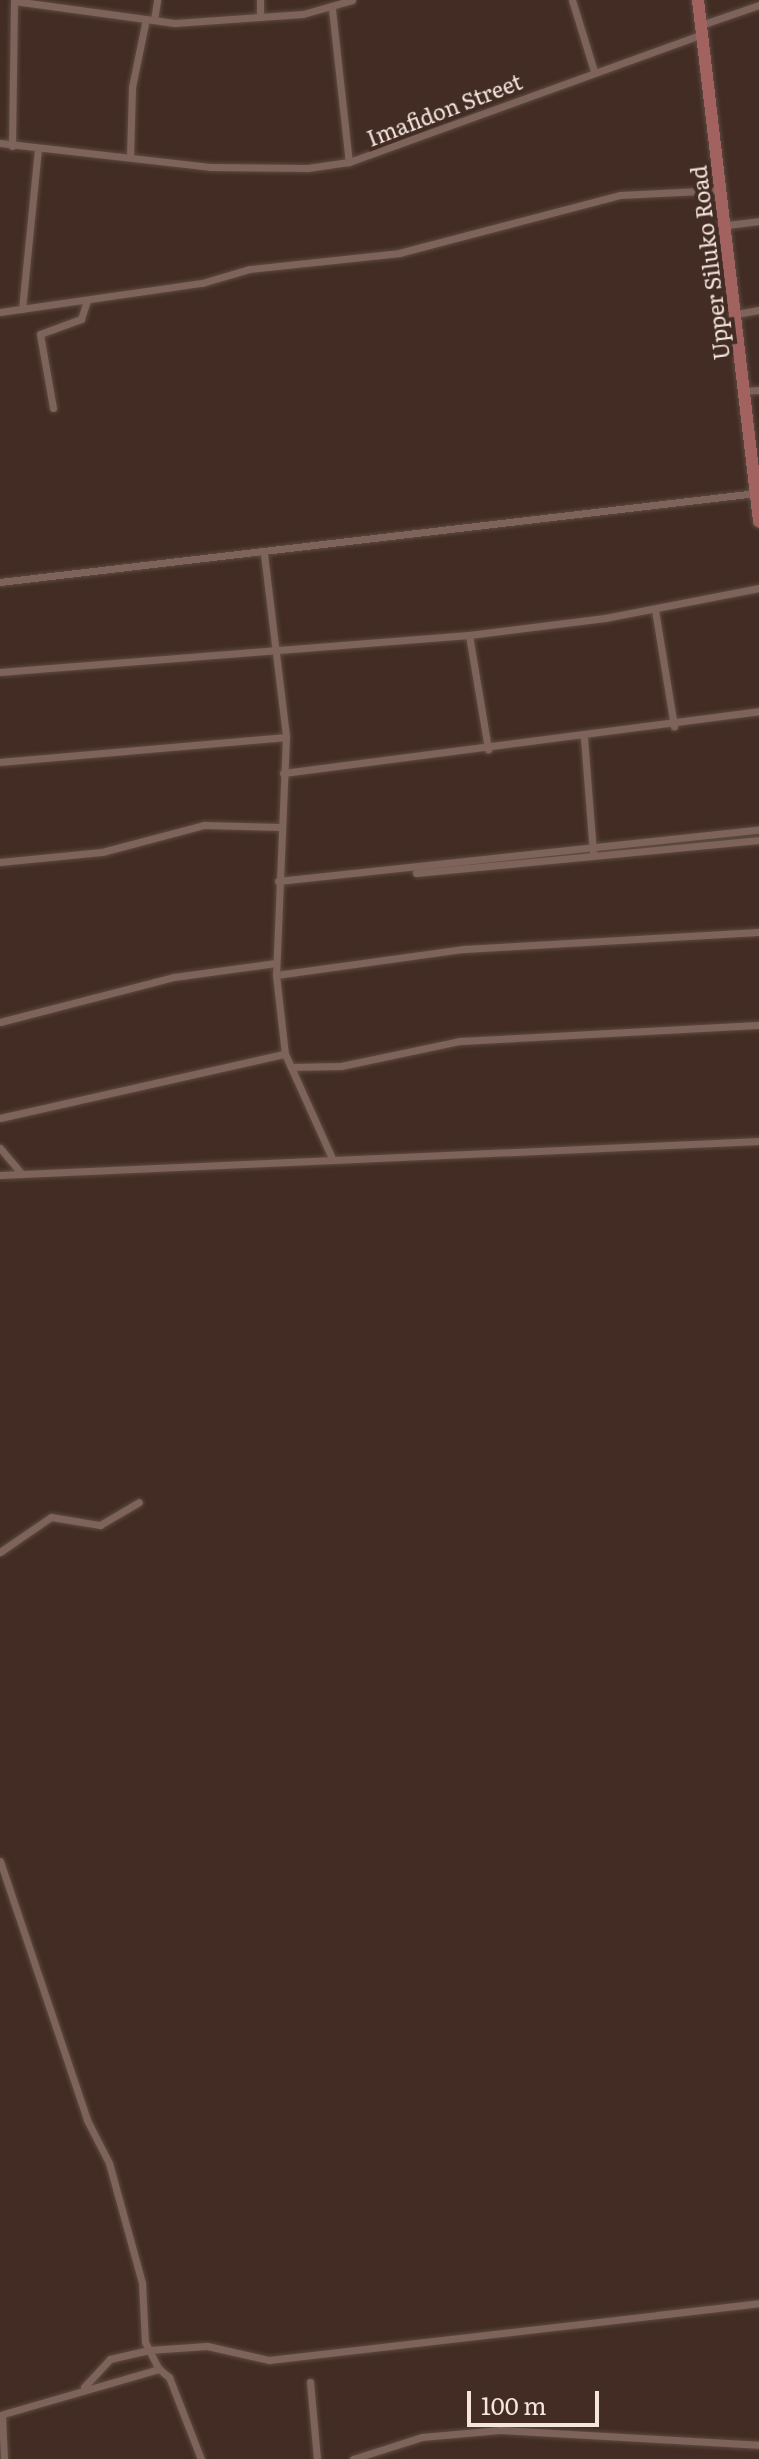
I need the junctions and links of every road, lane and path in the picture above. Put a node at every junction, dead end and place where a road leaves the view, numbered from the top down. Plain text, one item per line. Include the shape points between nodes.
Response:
1 (157, 0) edge
2 (260, 0) edge
3 (352, 0) edge
4 (572, 0) edge
5 (698, 0) edge
6 (14, 1) edge
7 (759, 5) edge
8 (332, 9) junction
9 (260, 17) junction
10 (150, 20) junction
11 (702, 30) junction
12 (594, 71) junction
13 (0, 143) edge
14 (12, 146) junction
15 (38, 148) junction
16 (130, 156) junction
17 (349, 162) junction
18 (721, 190) junction
19 (759, 221) edge
20 (727, 225) junction
21 (87, 300) junction
22 (22, 309) junction
23 (759, 310) edge
24 (0, 312) edge
25 (736, 314) junction
26 (759, 390) edge
27 (744, 391) junction
28 (53, 408) dead end
29 (757, 493) edge
30 (759, 521) edge
31 (264, 554) junction
32 (0, 582) edge
33 (759, 588) edge
34 (655, 610) junction
35 (469, 635) junction
36 (276, 648) junction
37 (0, 672) edge
38 (759, 711) edge
39 (674, 726) junction
40 (286, 737) junction
41 (586, 737) junction
42 (488, 749) junction
43 (0, 762) edge
44 (283, 773) junction
45 (280, 827) junction
46 (759, 830) edge
47 (759, 840) edge
48 (594, 850) junction
49 (0, 862) edge
50 (416, 873) dead end
51 (278, 881) junction
52 (759, 932) edge
53 (276, 963) junction
54 (276, 975) junction
55 (0, 1022) edge
56 (759, 1025) edge
57 (285, 1054) junction
58 (291, 1067) junction
59 (0, 1118) edge
60 (759, 1141) edge
61 (0, 1148) edge
62 (332, 1158) junction
63 (22, 1174) junction
64 (0, 1175) edge
65 (139, 1502) dead end
66 (0, 1552) edge
67 (0, 1861) edge
68 (759, 2303) edge
69 (149, 2350) junction
70 (159, 2369) junction
71 (310, 2382) dead end
72 (84, 2387) junction
73 (1, 2415) edge
74 (759, 2445) edge
75 (4, 2459) edge
76 (201, 2459) edge
77 (317, 2459) edge
78 (353, 2459) edge

1 - 10 street
2 - 9 street
3 - 8 street
4 - 12 street
5 - 11 main road, Upper Siluko Road
6 - 10 street
6 - 14 street
7 - 11 street, Imafidon Street
8 - 9 street
8 - 17 street
9 - 10 street
10 - 16 street via 132,87
11 - 12 street, Imafidon Street
11 - 18 main road, Upper Siluko Road
12 - 17 street, Imafidon Street
13 - 14 street, Imafidon Street
14 - 15 street, Imafidon Street
15 - 16 street, Imafidon Street
15 - 22 street
16 - 17 street, Imafidon Street via 210,167 308,168
18 - 20 main road, Upper Siluko Road
18 - 21 street via 620,195 399,253 250,269 202,283
19 - 20 street
20 - 25 main road, Upper Siluko Road
21 - 22 street
21 - 28 street via 81,319 40,334
22 - 24 street
23 - 25 street
25 - 27 main road, Upper Siluko Road
26 - 27 street
27 - 29 main road, Upper Siluko Road
29 - 30 main road, Upper Siluko Road
29 - 31 street
31 - 32 street
31 - 36 street
33 - 34 street
34 - 35 street
34 - 39 street
35 - 36 street
35 - 42 street
36 - 37 street
36 - 40 street
38 - 39 street
39 - 41 street
40 - 43 street
40 - 44 street
41 - 42 street
41 - 48 street
42 - 44 street
44 - 45 street
45 - 49 street via 204,825 102,852
45 - 51 street
46 - 48 street
47 - 48 street
48 - 50 street
48 - 51 street
51 - 53 street
52 - 54 street via 464,949
53 - 54 street
53 - 55 street via 174,977
54 - 57 street
56 - 58 street via 460,1041 341,1066
57 - 58 street
57 - 59 street
58 - 62 street
60 - 62 street
61 - 63 street
62 - 63 street
63 - 64 street
65 - 66 street via 100,1525 51,1517
67 - 69 street via 87,2120 109,2163 142,2283
68 - 69 street via 269,2360 207,2346
69 - 70 street
69 - 72 street via 110,2359
70 - 72 street
70 - 76 street via 169,2377
71 - 77 street
72 - 73 street
73 - 75 street
74 - 78 street via 500,2430 422,2437

